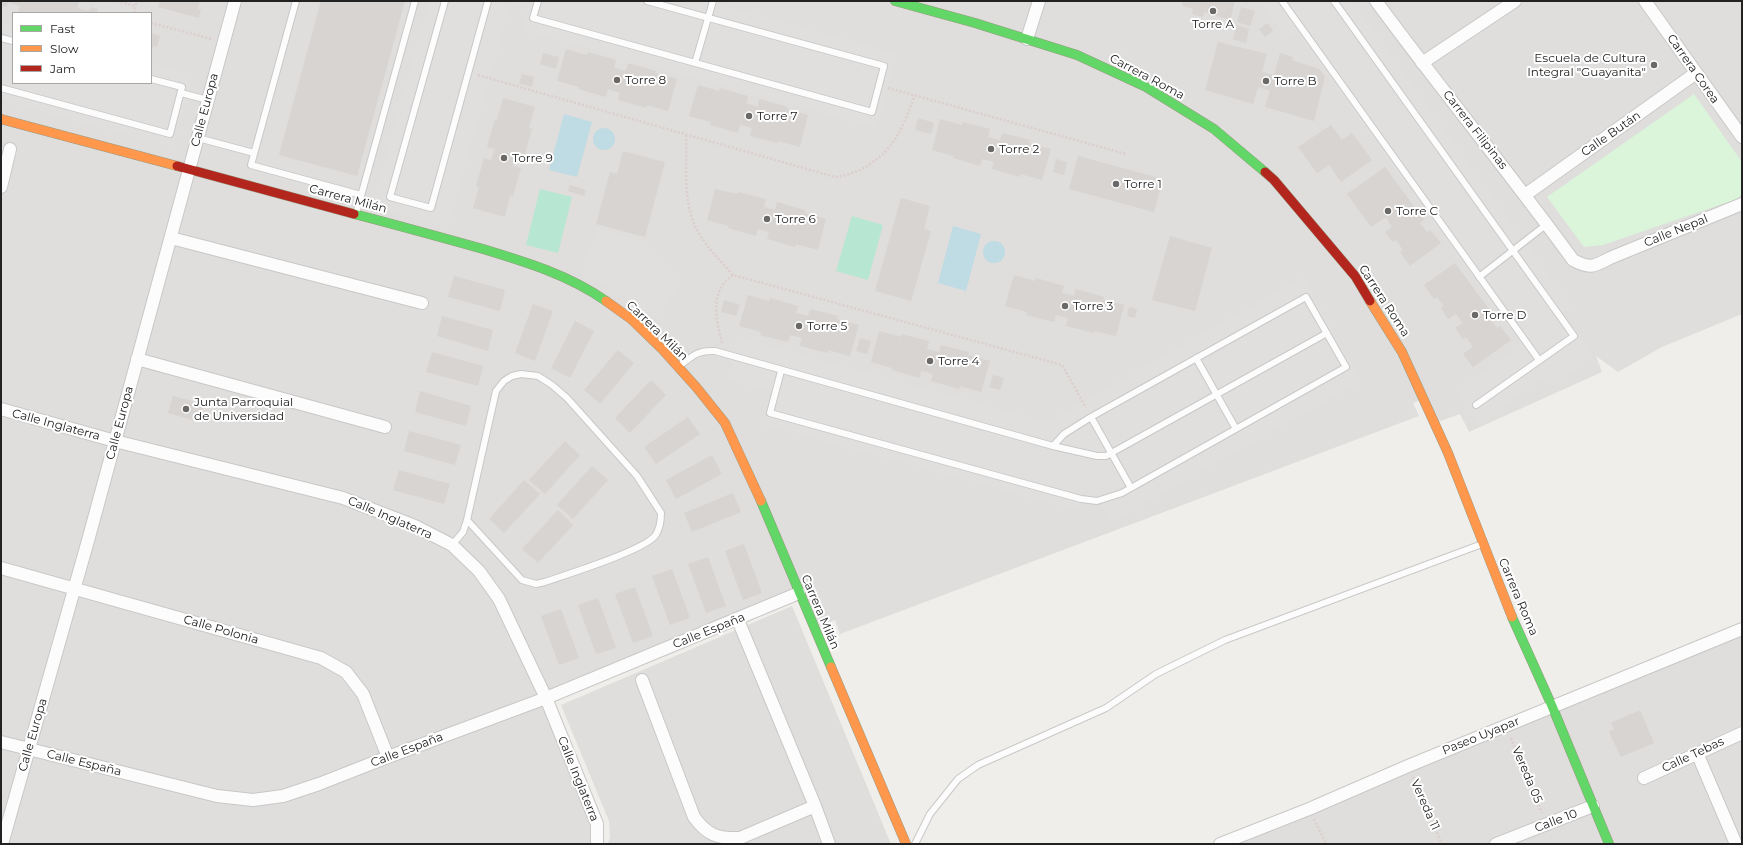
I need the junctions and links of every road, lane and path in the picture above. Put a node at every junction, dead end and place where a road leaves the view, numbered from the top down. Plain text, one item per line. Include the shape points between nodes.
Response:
1 (117, 1) edge
2 (137, 1) edge
3 (235, 1) edge
4 (296, 1) edge
5 (414, 1) edge
6 (445, 1) edge
7 (488, 1) edge
8 (538, 1) edge
9 (647, 1) edge
10 (713, 1) edge
11 (894, 1) edge
12 (1039, 1) edge
13 (1282, 1) edge
14 (1334, 1) edge
15 (1376, 1) edge
16 (1515, 1) edge
17 (1645, 1) edge
18 (135, 6) junction
19 (134, 12) edge
20 (708, 18) junction
21 (152, 22) edge
22 (1, 38) edge
23 (1027, 39) junction
24 (12, 41) edge
25 (224, 42) junction
26 (695, 63) junction
27 (1422, 63) junction
28 (468, 72) junction
29 (1696, 73) junction
30 (152, 78) edge
31 (879, 85) junction
32 (1, 88) edge
33 (181, 93) junction
34 (915, 95) junction
35 (208, 100) junction
36 (1, 118) edge
37 (686, 134) junction
38 (1742, 137) edge
39 (198, 138) junction
40 (10, 149) dead end
41 (254, 153) junction
42 (1126, 154) dead end
43 (189, 169) junction
44 (1, 187) edge
45 (361, 195) junction
46 (1526, 195) junction
47 (1742, 204) edge
48 (356, 214) junction
49 (1547, 224) junction
50 (171, 238) junction
51 (1512, 251) junction
52 (1573, 260) joint
53 (733, 275) junction
54 (1479, 277) junction
55 (422, 303) dead end
56 (1327, 333) junction
57 (725, 354) junction
58 (1196, 358) junction
59 (137, 359) junction
60 (1539, 360) junction
61 (678, 366) junction
62 (781, 371) junction
63 (1217, 395) junction
64 (1476, 405) dead end
65 (1, 410) edge
66 (1091, 417) junction
67 (385, 427) dead end
68 (1236, 429) junction
69 (115, 441) junction
70 (1053, 446) junction
71 (1112, 454) junction
72 (1132, 488) junction
73 (467, 520) junction
74 (1483, 544) junction
75 (452, 545) junction
76 (1, 568) edge
77 (75, 589) junction
78 (799, 593) junction
79 (738, 620) junction
80 (1742, 629) edge
81 (642, 680) dead end
82 (546, 698) junction
83 (1552, 706) junction
84 (1506, 725) junction
85 (1742, 733) edge
86 (1, 742) edge
87 (29, 750) junction
88 (1697, 753) junction
89 (388, 757) junction
90 (1408, 766) junction
91 (1644, 778) dead end
92 (815, 806) junction
93 (1593, 806) junction
94 (1309, 809) junction
95 (1547, 824) junction
96 (2, 844) edge
97 (597, 844) edge
98 (829, 844) edge
99 (906, 844) edge
100 (915, 844) edge
101 (1220, 844) edge
102 (1326, 844) edge
103 (1442, 844) edge
104 (1496, 844) edge
105 (1608, 844) edge
106 (1736, 844) edge

1 - 18 path
2 - 18 path
3 - 25 street, Calle Europa
4 - 41 lane
5 - 45 lane
6 - 28 lane via 390,197 431,208
7 - 28 lane
8 - 26 lane via 533,18
9 - 20 lane
10 - 20 lane
11 - 23 street, Carrera Roma
12 - 23 street
13 - 54 lane
14 - 51 lane
15 - 27 street, Carrera Filipinas
16 - 27 street
17 - 29 street, Carrera Corea
18 - 19 path
20 - 26 lane
20 - 31 lane via 884,66
21 - 25 path
22 - 24 lane
23 - 74 street, Carrera Roma via 1078,55 1146,87 1214,129 1274,180 1355,276 1402,352 1448,453
25 - 35 street, Calle Europa
26 - 31 lane via 872,112
27 - 46 street, Carrera Filipinas
28 - 37 path
29 - 38 street, Carrera Corea
29 - 46 street, Calle Bután
30 - 33 lane via 182,87
31 - 34 path
32 - 33 lane via 170,134
33 - 35 lane
34 - 37 path via 901,130 888,151 846,176 835,177
34 - 42 path
35 - 39 street, Calle Europa
36 - 43 street, Carrera Milán
37 - 53 path via 687,190 693,222 707,244
39 - 41 lane
39 - 43 street, Calle Europa
40 - 44 street
41 - 45 lane via 251,165
43 - 48 street, Carrera Milán
43 - 50 street, Calle Europa
45 - 48 lane
46 - 49 street, Carrera Filipinas
47 - 52 street, Calle Nepal via 1594,266 1584,266
48 - 61 street, Carrera Milán via 539,266 592,291 631,319
49 - 51 lane
49 - 52 street, Carrera Filipinas
50 - 55 street
50 - 59 street, Calle Europa
51 - 54 lane
51 - 60 lane via 1574,336
53 - 57 path via 721,286 716,313
53 - 66 path via 1062,365
54 - 60 lane
56 - 58 lane via 1306,297
56 - 63 lane
56 - 68 lane via 1346,367
57 - 61 lane via 701,351
57 - 62 lane
58 - 63 lane
58 - 66 lane
59 - 67 street
59 - 69 street, Calle Europa
60 - 64 lane
61 - 78 street, Carrera Milán via 725,423
62 - 70 lane
62 - 72 lane via 770,413 1090,501 1106,499
63 - 68 lane
63 - 71 lane
65 - 69 street, Calle Inglaterra
66 - 70 lane via 1064,434
66 - 71 lane
68 - 72 lane
69 - 75 street, Calle Inglaterra via 343,498 415,526
69 - 77 street, Calle Europa
70 - 71 lane via 1097,456
71 - 72 lane
73 - 73 lane via 522,580 536,584 642,546 656,535 661,520 660,513 637,476 567,398 538,376 521,374 504,381 496,390
73 - 75 lane via 463,532
74 - 83 street, Carrera Roma
74 - 100 lane via 1224,640 1156,674 1106,708 978,765 958,778 930,814
75 - 82 street, Calle Inglaterra via 479,571 499,599
76 - 77 street, Calle Polonia
77 - 87 street, Calle Europa
77 - 89 street, Calle Polonia via 321,658 340,668 363,694
78 - 79 street, Calle España
78 - 99 street, Carrera Milán
79 - 82 street, Calle España
79 - 92 street
80 - 83 street, Paseo Uyapar
81 - 92 street via 694,817 702,828 714,836 740,838
82 - 89 street, Calle España
82 - 97 street, Calle Inglaterra via 597,824
83 - 84 street, Paseo Uyapar
83 - 93 street, Carrera Roma
84 - 90 street, Paseo Uyapar
84 - 95 path, Vereda 05
85 - 88 street, Calle Tebas
86 - 87 street, Calle España
87 - 89 street, Calle España via 217,796 253,800 283,796
87 - 96 street, Calle Europa
88 - 91 street, Calle Tebas
88 - 106 street
90 - 94 street, Paseo Uyapar
90 - 103 path, Vereda 11
92 - 98 street
93 - 95 street, Calle 10
93 - 105 street, Carrera Roma
94 - 101 street, Paseo Uyapar
94 - 102 path
95 - 104 street, Calle 10

